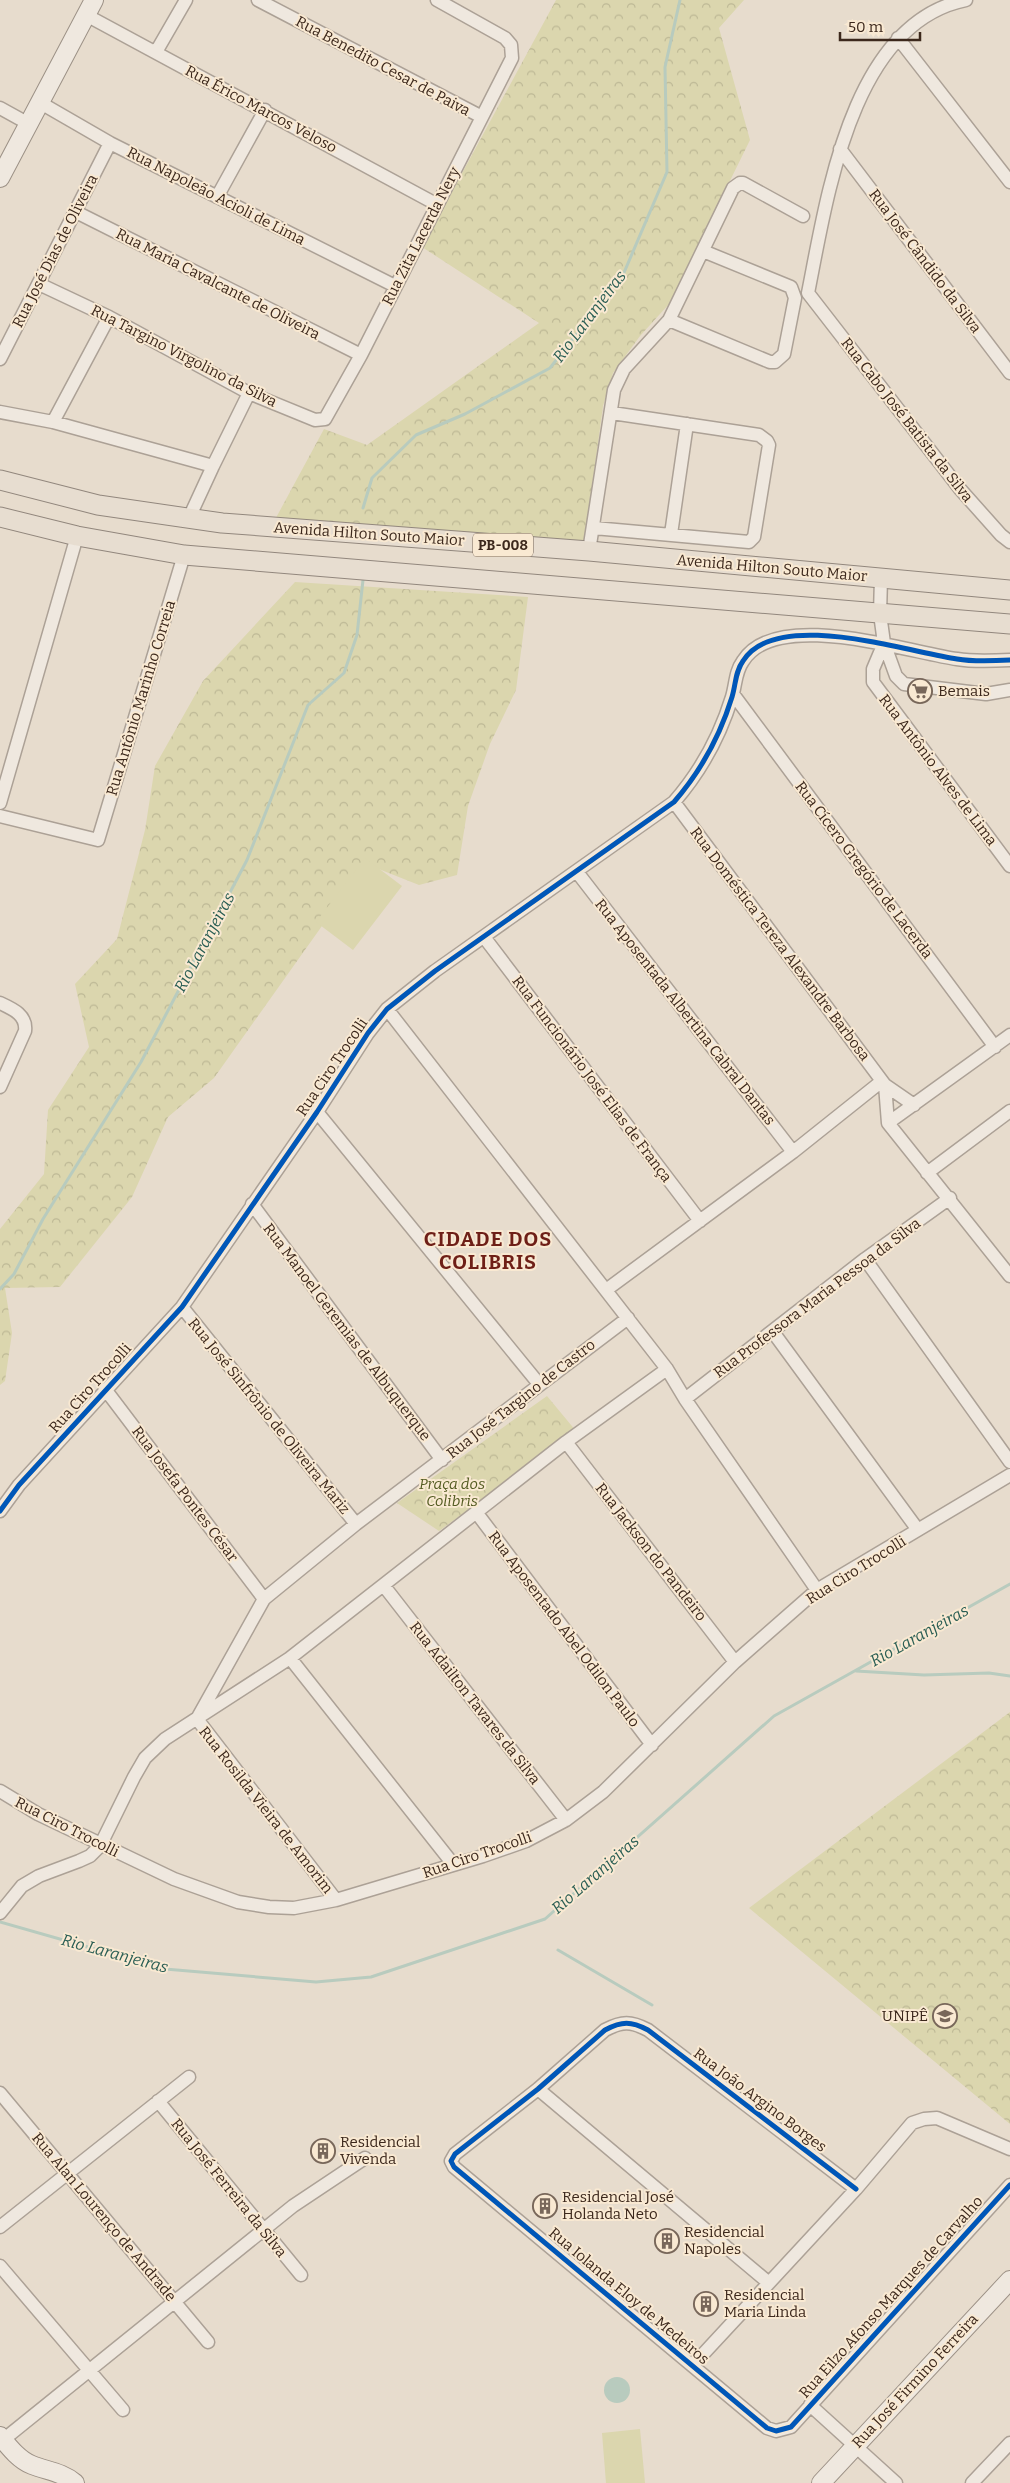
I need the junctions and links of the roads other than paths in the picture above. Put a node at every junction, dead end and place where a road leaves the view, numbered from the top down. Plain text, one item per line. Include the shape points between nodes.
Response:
1 (186, 0) edge
2 (258, 0) edge
3 (437, 0) edge
4 (966, 0) edge
5 (452, 3) edge
6 (90, 7) edge
7 (898, 38) junction
8 (156, 52) junction
9 (40, 102) junction
10 (0, 108) edge
11 (265, 110) junction
12 (482, 117) junction
13 (29, 124) junction
14 (110, 143) junction
15 (840, 149) junction
16 (0, 178) edge
17 (1010, 182) edge
18 (217, 197) junction
19 (436, 204) junction
20 (76, 212) junction
21 (803, 216) dead end
22 (703, 251) junction
23 (39, 284) junction
24 (395, 286) junction
25 (109, 316) junction
26 (669, 320) junction
27 (361, 355) junction
28 (0, 359) edge
29 (1010, 373) edge
30 (249, 393) junction
31 (0, 412) edge
32 (612, 413) junction
33 (329, 414) joint
34 (53, 422) junction
35 (687, 424) junction
36 (213, 466) junction
37 (0, 480) edge
38 (0, 517) edge
39 (189, 518) junction
40 (594, 528) junction
41 (671, 534) junction
42 (77, 536) junction
43 (1010, 542) edge
44 (589, 551) junction
45 (184, 555) junction
46 (881, 578) junction
47 (1010, 590) edge
48 (880, 614) junction
49 (1010, 624) edge
50 (884, 642) junction
51 (1010, 660) edge
52 (1010, 690) edge
53 (733, 694) junction
54 (674, 802) junction
55 (0, 803) edge
56 (0, 816) edge
57 (1010, 866) edge
58 (577, 872) junction
59 (484, 937) junction
60 (0, 1003) edge
61 (387, 1009) junction
62 (1010, 1035) edge
63 (996, 1046) junction
64 (883, 1083) junction
65 (0, 1087) edge
66 (914, 1105) junction
67 (1010, 1111) edge
68 (317, 1112) junction
69 (888, 1123) junction
70 (793, 1152) junction
71 (927, 1173) junction
72 (950, 1198) junction
73 (252, 1204) junction
74 (700, 1221) junction
75 (865, 1259) junction
76 (1010, 1276) edge
77 (606, 1290) junction
78 (182, 1307) junction
79 (628, 1318) junction
80 (773, 1332) junction
81 (666, 1369) junction
82 (539, 1384) junction
83 (106, 1389) junction
84 (685, 1399) junction
85 (566, 1442) junction
86 (442, 1460) junction
87 (1010, 1462) edge
88 (1010, 1475) edge
89 (0, 1511) edge
90 (476, 1512) junction
91 (356, 1524) junction
92 (918, 1530) junction
93 (384, 1586) junction
94 (817, 1590) junction
95 (264, 1599) junction
96 (290, 1658) junction
97 (735, 1662) junction
98 (197, 1719) junction
99 (652, 1746) junction
100 (0, 1791) edge
101 (566, 1820) junction
102 (100, 1846) junction
103 (453, 1864) junction
104 (336, 1900) junction
105 (0, 1913) edge
106 (189, 2077) dead end
107 (538, 2089) junction
108 (0, 2093) edge
109 (158, 2101) junction
110 (1010, 2148) edge
111 (365, 2158) dead end
112 (67, 2172) junction
113 (1010, 2185) edge
114 (856, 2189) junction
115 (0, 2227) edge
116 (263, 2230) junction
117 (0, 2266) edge
118 (301, 2275) dead end
119 (1010, 2280) edge
120 (769, 2283) junction
121 (175, 2302) junction
122 (208, 2342) dead end
123 (693, 2365) junction
124 (88, 2372) junction
125 (810, 2405) junction
126 (123, 2410) dead end
127 (791, 2427) joint
128 (1, 2440) edge
129 (1010, 2443) edge
130 (855, 2445) junction
131 (75, 2483) edge
132 (821, 2483) edge
133 (896, 2483) edge
134 (972, 2483) edge

1 - 8 street
2 - 12 street, Rua Benedito Cesar de Paiva
3 - 5 street
4 - 7 street via 950,3 916,20
5 - 12 street, Rua Zita Lacerda Nery via 511,45 512,58
6 - 8 street, Rua Érico Marcos Veloso
6 - 9 main road
7 - 15 street via 853,111
7 - 17 street
8 - 11 street, Rua Érico Marcos Veloso
9 - 13 main road
9 - 14 street, Rua Napoleão Acioli de Lima
10 - 13 street
11 - 18 street
11 - 19 street, Rua Érico Marcos Veloso
12 - 19 street, Rua Zita Lacerda Nery
13 - 16 main road
14 - 18 street, Rua Napoleão Acioli de Lima
14 - 20 street, Rua José Dias de Oliveira
15 - 29 street, Rua José Cândido da Silva
15 - 43 street, Rua Cabo José Batista da Silva via 808,293 960,489
18 - 24 street, Rua Napoleão Acioli de Lima
19 - 24 street, Rua Zita Lacerda Nery
20 - 23 street, Rua José Dias de Oliveira
20 - 27 street, Rua Maria Cavalcante de Oliveira
21 - 22 street via 740,183 733,188
22 - 26 street
22 - 26 street via 792,287 795,298 784,354 770,362
23 - 25 street, Rua Targino Virgolino da Silva
23 - 28 street, Rua José Dias de Oliveira
24 - 27 street, Rua Zita Lacerda Nery
25 - 30 street, Rua Targino Virgolino da Silva
25 - 34 street
26 - 32 street via 624,369 614,390
27 - 33 street, Rua Zita Lacerda Nery
30 - 33 street, Rua Targino Virgolino da Silva via 315,420 325,419
30 - 36 street
31 - 34 street
32 - 35 street, Avenida Hilton Souto Maior
32 - 40 street
34 - 36 street
35 - 41 street
35 - 41 street, Avenida Hilton Souto Maior via 759,435 769,445 752,540
36 - 39 street
37 - 39 main road, Avenida Hilton Souto Maior / PB-008 via 98,505
38 - 42 main road
39 - 44 main road, Avenida Hilton Souto Maior / PB-008
40 - 41 street, Avenida Hilton Souto Maior
40 - 44 street
42 - 45 main road
42 - 55 street
44 - 46 main road, Avenida Hilton Souto Maior / PB-008
45 - 48 main road
45 - 56 street, Rua Antônio Marinho Correia via 98,840
46 - 47 main road, Avenida Hilton Souto Maior / PB-008
46 - 48 street
48 - 49 main road
48 - 50 street
50 - 51 street, Rua Ciro Trocolli via 958,660
50 - 52 street via 896,676 904,684 986,694
50 - 53 street, Rua Ciro Trocolli via 812,635 763,642 752,649 743,661 737,672
50 - 57 street, Rua Antônio Alves de Lima via 873,668 873,682
53 - 54 street, Rua Ciro Trocolli via 706,760
53 - 63 street, Rua Cícero Gregório de Lacerda
54 - 58 street, Rua Ciro Trocolli
54 - 64 street, Rua Doméstica Tereza Alexandre Barbosa
58 - 59 street, Rua Ciro Trocolli
58 - 70 street, Rua Aposentada Albertina Cabral Dantas
59 - 61 street, Rua Ciro Trocolli
59 - 74 street, Rua Funcionário José Elias de França
60 - 65 street via 21,1016 26,1024 26,1031
61 - 68 street, Rua Ciro Trocolli
61 - 77 street
62 - 63 street
63 - 66 street
64 - 66 street, Rua Doméstica Tereza Alexandre Barbosa
64 - 69 street
64 - 70 street
66 - 69 street
67 - 71 street
68 - 73 street, Rua Ciro Trocolli
68 - 82 street
69 - 71 street
70 - 74 street
71 - 72 street
72 - 75 street, Rua Professora Maria Pessoa da Silva
72 - 76 street
73 - 78 street, Rua Ciro Trocolli
73 - 86 street, Rua Manoel Geremias de Albuquerque
74 - 77 street
75 - 80 street, Rua Professora Maria Pessoa da Silva
75 - 87 street
77 - 79 street
78 - 83 street, Rua Ciro Trocolli
78 - 91 street, Rua José Sinfrônio de Oliveira Mariz
79 - 81 street
79 - 82 street, Rua José Targino de Castro
80 - 84 street, Rua Professora Maria Pessoa da Silva
80 - 92 street
81 - 84 street
81 - 85 street
82 - 86 street, Rua José Targino de Castro
83 - 89 street, Rua Ciro Trocolli via 19,1485
83 - 95 street, Rua Josefa Pontes César
84 - 94 street
85 - 90 street
85 - 97 street, Rua Jackson do Pandeiro
86 - 91 street, Rua José Targino de Castro
88 - 92 street, Rua Ciro Trocolli
90 - 93 street
90 - 99 street, Rua Aposentado Abel Odilon Paulo
91 - 95 street, Rua José Targino de Castro
92 - 94 street, Rua Ciro Trocolli
93 - 96 street
93 - 101 street, Rua Adailton Tavares da Silva
94 - 97 street, Rua Ciro Trocolli
95 - 98 street, Rua José Targino de Castro
96 - 98 street
96 - 103 street
97 - 99 street, Rua Ciro Trocolli
98 - 102 street via 165,1739 145,1758
98 - 104 street, Rua Rosilda Vieira de Amorim
99 - 101 street, Rua Ciro Trocolli via 603,1792
100 - 102 street, Rua Ciro Trocolli
101 - 103 street, Rua Ciro Trocolli via 526,1841
102 - 104 street, Rua Ciro Trocolli via 174,1879 238,1902 294,1908
102 - 105 street via 90,1856 22,1886
103 - 104 street, Rua Ciro Trocolli
106 - 109 street
107 - 114 street, Rua João Argino Borges via 606,2030 629,2022 648,2030
107 - 120 street
107 - 123 street, Rua Iolanda Eloy de Medeiros via 455,2154 451,2161 454,2167
108 - 112 street, Rua Alan Lourenço de Andrade
109 - 112 street
109 - 116 street, Rua José Ferreira da Silva
110 - 114 street via 937,2118 924,2119 912,2123
111 - 116 street
112 - 115 street
112 - 121 street, Rua Alan Lourenço de Andrade
113 - 125 street, Rua Eilzo Afonso Marques de Carvalho
114 - 120 street
116 - 118 street, Rua José Ferreira da Silva
116 - 121 street
117 - 124 street
119 - 130 main road, Rua José Firmino Ferreira
120 - 123 street
121 - 122 street, Rua Alan Lourenço de Andrade
121 - 124 street
123 - 127 street, Rua Iolanda Eloy de Medeiros via 767,2428 776,2431
124 - 126 street
124 - 128 street
125 - 127 street, Rua Eilzo Afonso Marques de Carvalho
125 - 130 street
128 - 131 main road via 31,2465 61,2473
129 - 134 street
130 - 132 main road, Rua José Firmino Ferreira
130 - 133 street

